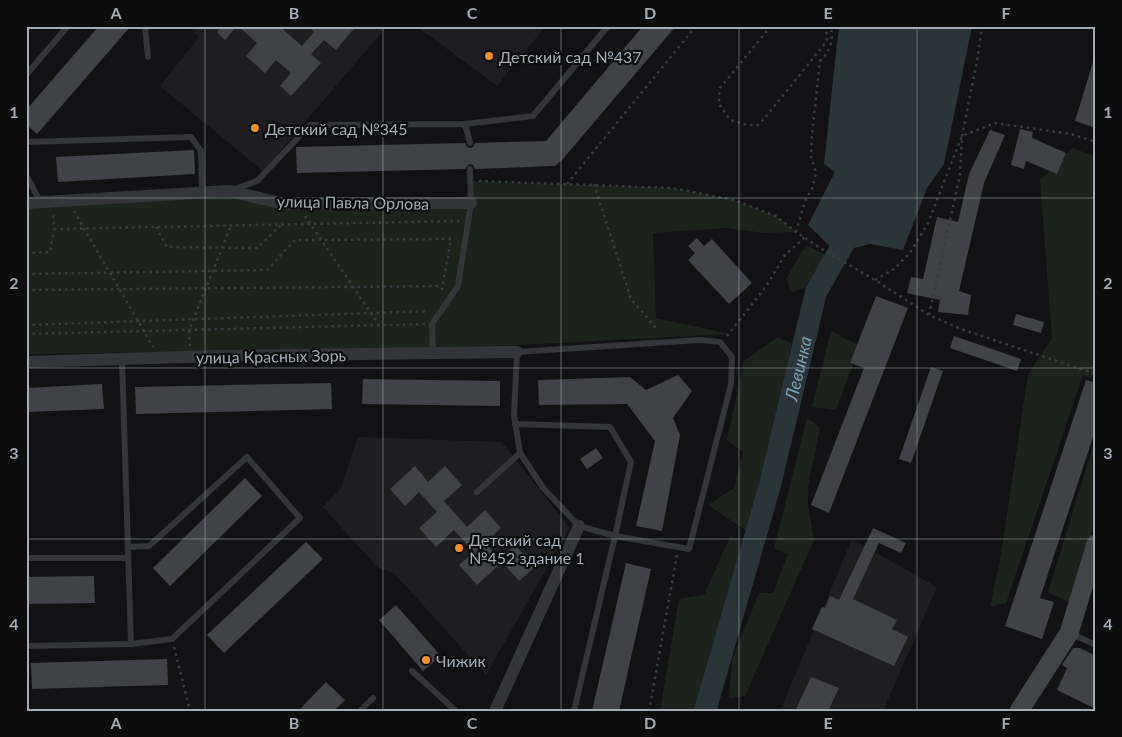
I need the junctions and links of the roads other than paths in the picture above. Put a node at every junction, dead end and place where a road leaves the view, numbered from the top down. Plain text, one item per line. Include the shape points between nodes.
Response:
1 (68, 26) edge
2 (145, 26) edge
3 (608, 26) edge
4 (148, 57) dead end
5 (26, 75) edge
6 (466, 124) junction
7 (26, 142) edge
8 (470, 143) dead end
9 (470, 169) dead end
10 (26, 177) edge
11 (230, 191) junction
12 (202, 193) junction
13 (47, 202) junction
14 (26, 203) edge
15 (471, 204) junction
16 (517, 352) junction
17 (433, 354) junction
18 (122, 359) junction
19 (26, 362) edge
20 (515, 424) junction
21 (520, 453) junction
22 (477, 492) dead end
23 (578, 526) junction
24 (615, 536) junction
25 (1096, 544) edge
26 (128, 547) junction
27 (26, 558) edge
28 (128, 558) junction
29 (1069, 633) junction
30 (131, 644) junction
31 (1096, 645) edge
32 (26, 646) edge
33 (412, 671) dead end
34 (373, 698) dead end
35 (360, 711) edge
36 (456, 711) edge
37 (495, 711) edge
38 (574, 711) edge
39 (1019, 711) edge

1 - 5 lane
2 - 4 lane
3 - 6 lane via 533,116
6 - 8 lane
6 - 11 lane via 310,125 257,181
7 - 12 lane via 191,137 201,151
9 - 15 lane
10 - 13 lane
11 - 12 street, улица Павла Орлова
11 - 15 street, улица Павла Орлова via 298,205
12 - 13 street, улица Павла Орлова
13 - 14 street, улица Павла Орлова
15 - 17 lane via 458,286 432,324
16 - 17 street, улица Красных Зорь
16 - 20 lane
16 - 24 lane via 700,340 720,342 732,356 731,384 688,549
17 - 18 street, улица Красных Зорь
18 - 19 street, улица Красных Зорь
18 - 26 lane
20 - 21 lane
20 - 24 lane via 610,427 631,462
21 - 22 lane
21 - 23 lane via 544,489
23 - 24 lane
23 - 37 street
24 - 38 lane
25 - 29 street
26 - 28 lane
26 - 30 lane via 149,546 247,457 300,518 172,638
27 - 28 lane
28 - 30 lane
29 - 31 lane
29 - 39 street
30 - 32 lane
33 - 36 lane
34 - 35 lane

